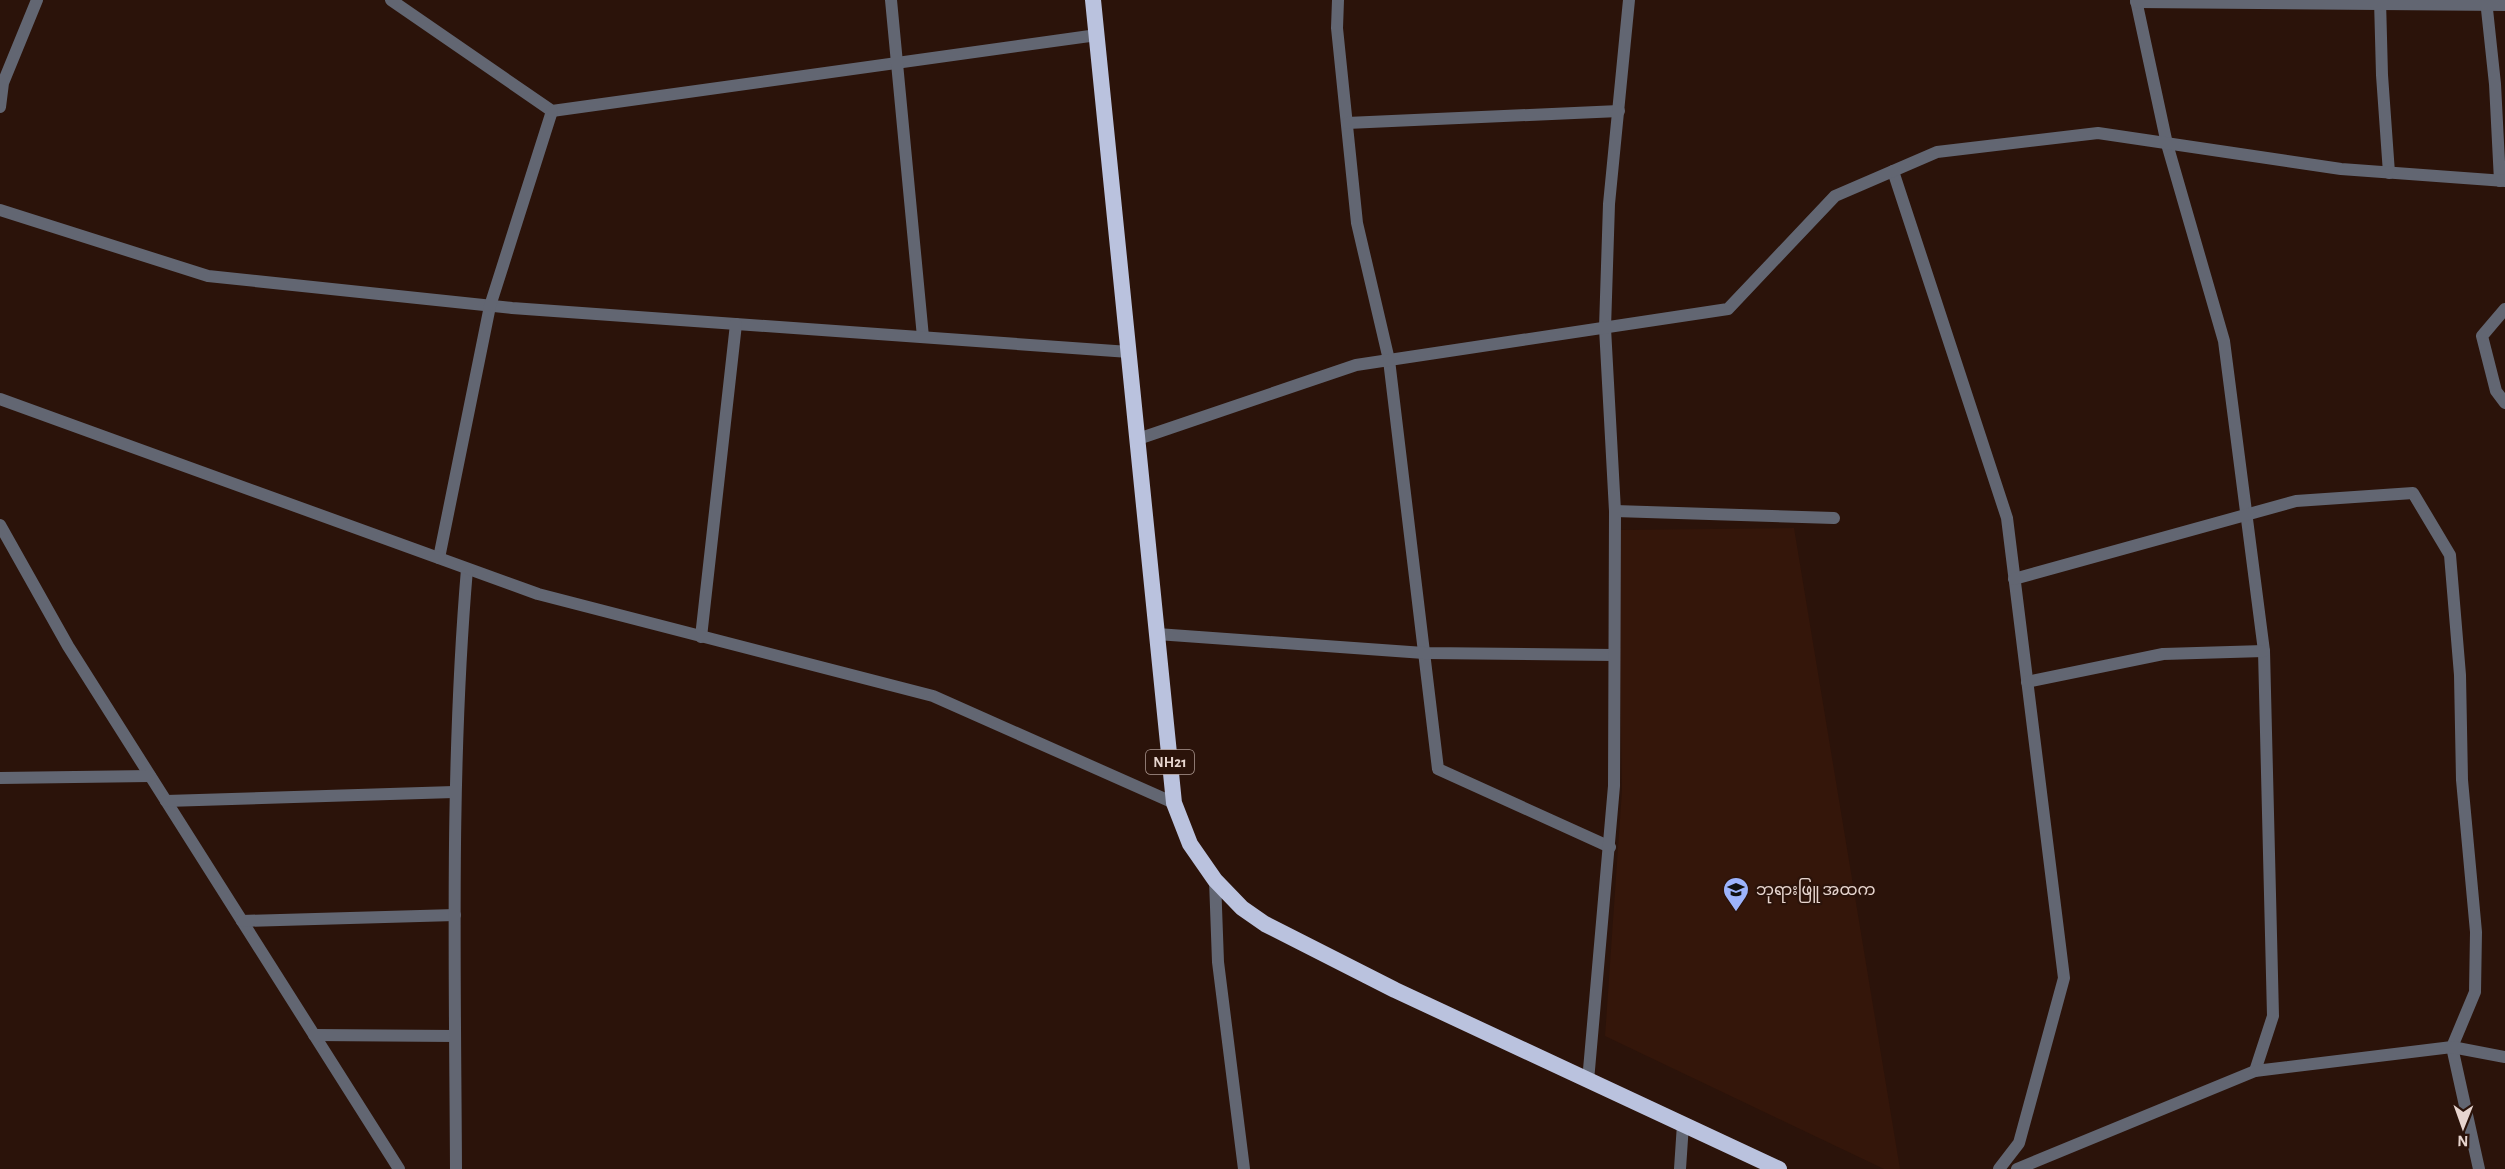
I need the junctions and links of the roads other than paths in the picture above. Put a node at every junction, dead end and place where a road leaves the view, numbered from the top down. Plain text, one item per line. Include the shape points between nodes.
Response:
1 (37, 0) edge
2 (391, 0) edge
3 (891, 0) edge
4 (1094, 0) edge
5 (1338, 0) edge
6 (1629, 0) edge
7 (2136, 1) edge
8 (2380, 2) edge
9 (2486, 3) edge
10 (2505, 5) edge
11 (1097, 35) junction
12 (897, 63) junction
13 (0, 107) edge
14 (552, 111) junction
15 (1619, 111) junction
16 (1347, 123) junction
17 (2167, 144) junction
18 (1893, 171) junction
19 (2390, 173) junction
20 (2503, 181) edge
21 (0, 210) edge
22 (490, 306) junction
23 (2505, 309) edge
24 (736, 324) junction
25 (1605, 328) junction
26 (923, 337) junction
27 (1129, 352) junction
28 (1389, 360) junction
29 (0, 399) edge
30 (2505, 403) edge
31 (1138, 439) junction
32 (1615, 511) junction
33 (2246, 515) junction
34 (1834, 518) dead end
35 (0, 525) edge
36 (439, 558) junction
37 (467, 569) junction
38 (2014, 579) junction
39 (1157, 634) junction
40 (701, 637) junction
41 (2264, 651) junction
42 (1424, 653) junction
43 (1614, 655) junction
44 (2027, 682) junction
45 (150, 776) junction
46 (0, 778) edge
47 (454, 792) junction
48 (166, 801) junction
49 (1174, 802) junction
50 (1610, 847) junction
51 (1215, 880) junction
52 (455, 915) junction
53 (242, 921) junction
54 (314, 1035) junction
55 (455, 1036) junction
56 (2452, 1047) junction
57 (2505, 1057) edge
58 (2255, 1071) junction
59 (1588, 1081) junction
60 (1683, 1124) junction
61 (399, 1169) edge
62 (456, 1169) edge
63 (1244, 1169) edge
64 (1680, 1169) edge
65 (1779, 1169) edge
66 (1999, 1169) edge
67 (2018, 1169) edge
68 (2480, 1169) edge

1 - 13 street via 3,83
2 - 14 street
3 - 12 street
4 - 11 highway, NH21
5 - 16 street via 1337,28
6 - 15 street
7 - 8 street
7 - 17 street
8 - 9 street
8 - 19 street
9 - 10 street
9 - 20 street
11 - 12 street
11 - 27 highway, NH21
12 - 14 street
12 - 26 street
14 - 22 street
15 - 16 street
15 - 25 street via 1609,204
16 - 28 street via 1357,223
17 - 18 street via 2098,133 1937,152
17 - 19 street via 2342,170
17 - 33 street via 2224,341
18 - 25 street via 1835,196 1728,309
18 - 38 street via 2007,518
19 - 20 street
21 - 22 street via 207,276
22 - 24 street
22 - 36 street
23 - 30 street via 2482,336 2496,391
24 - 26 street
24 - 40 street
25 - 28 street
25 - 32 street
26 - 27 street
27 - 31 highway, NH21
28 - 31 street via 1356,365
28 - 42 street
29 - 36 street
31 - 39 highway, NH21
32 - 34 street
32 - 43 street
33 - 38 street
33 - 41 street
33 - 56 street via 2296,501 2413,493 2450,555 2460,675 2462,780 2476,932 2475,992
35 - 45 street via 68,646
36 - 37 street
37 - 40 street via 538,594
37 - 47 street
38 - 44 street
39 - 42 street
39 - 49 highway, NH21
40 - 49 street via 933,696
41 - 44 street via 2163,654
41 - 58 street via 2273,1016
42 - 43 street
42 - 50 street via 1438,769
43 - 50 street
44 - 66 street via 2064,978 2019,1143
45 - 46 street
45 - 48 street
47 - 48 street
47 - 52 street
48 - 53 street
49 - 51 highway, NH21 via 1190,844
50 - 59 street
51 - 59 highway, NH21 via 1242,908 1265,924
51 - 63 street via 1218,962
52 - 53 street
52 - 55 street
53 - 54 street
54 - 55 street
54 - 61 street
55 - 62 street
56 - 57 street
56 - 58 street
56 - 68 street
58 - 67 street
59 - 60 highway, NH21
60 - 64 street
60 - 65 highway, NH21

